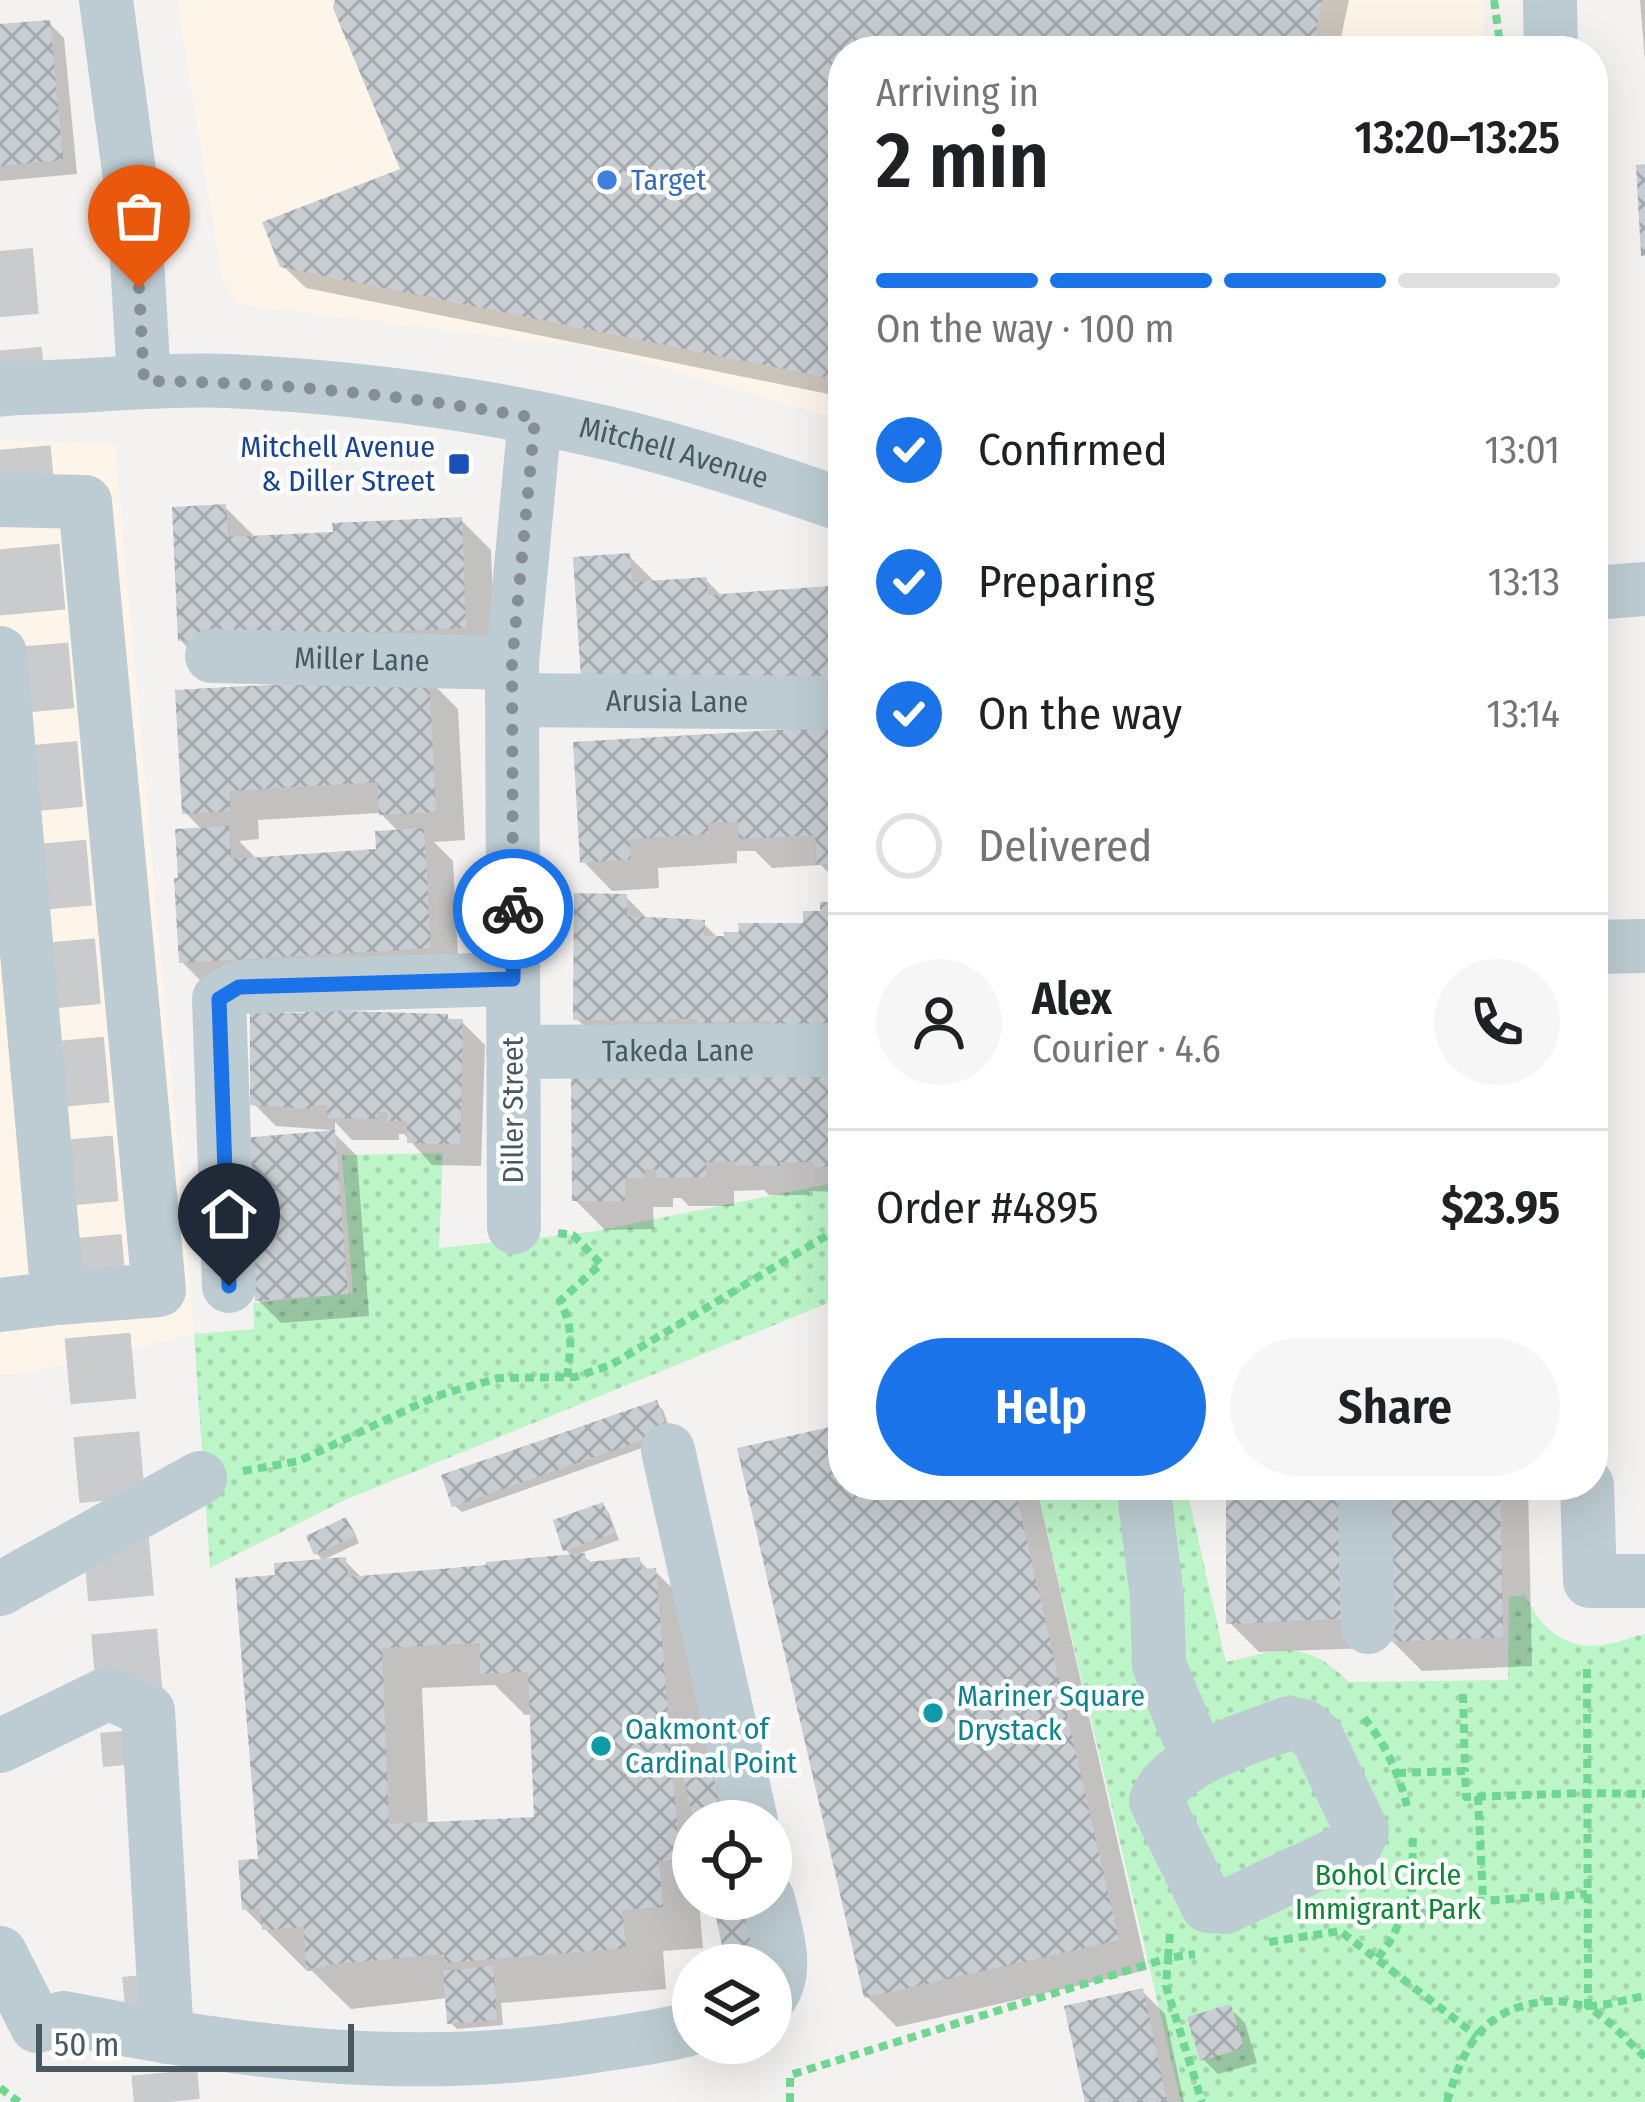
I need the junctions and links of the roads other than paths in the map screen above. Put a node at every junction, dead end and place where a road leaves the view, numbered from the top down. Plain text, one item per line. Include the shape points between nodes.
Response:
1 (106, 0) edge
2 (1550, 0) edge
3 (1551, 36) edge
4 (144, 381) junction
5 (0, 388) edge
6 (535, 418) junction
7 (0, 500) edge
8 (828, 500) edge
9 (1645, 589) edge
10 (1608, 592) edge
11 (0, 653) edge
12 (212, 656) dead end
13 (512, 682) junction
14 (828, 702) edge
15 (1645, 946) edge
16 (1608, 947) edge
17 (513, 979) junction
18 (828, 1049) edge
19 (513, 1052) junction
20 (514, 1228) dead end
21 (229, 1286) dead end
22 (58, 1298) junction
23 (0, 1305) edge
24 (668, 1450) dead end
25 (200, 1478) road end
26 (1145, 1500) edge
27 (1364, 1500) edge
28 (1587, 1500) edge
29 (1645, 1581) edge
30 (0, 1589) edge
31 (1368, 1627) dead end
32 (0, 1746) edge
33 (1198, 1758) junction
34 (746, 1800) edge
35 (0, 1953) edge
36 (672, 2032) edge
37 (167, 2037) junction

1 - 4 street via 134,208
2 - 3 street
4 - 5 street, Mitchell Avenue
4 - 6 street, Mitchell Avenue via 312,387
6 - 8 street, Mitchell Avenue
6 - 13 street, Diller Street
7 - 22 street via 85,502 160,1290
9 - 10 street
11 - 22 street
12 - 13 street, Miller Lane
13 - 14 street, Arusia Lane
13 - 17 street, Diller Street
15 - 16 street
17 - 19 street, Diller Street
17 - 21 street via 239,987 219,999
18 - 19 street, Takeda Lane
19 - 20 street, Diller Street
22 - 23 street
24 - 34 street
25 - 30 street
26 - 33 street via 1159,1665
27 - 31 street
28 - 29 street via 1590,1581
32 - 37 street via 109,1693 148,1711
33 - 33 street via 1162,1786 1156,1801 1209,1929 1225,1907 1354,1846 1361,1831 1317,1737 1304,1726 1289,1723
35 - 37 street via 37,2026 64,2018
36 - 37 street via 546,2053 399,2061

